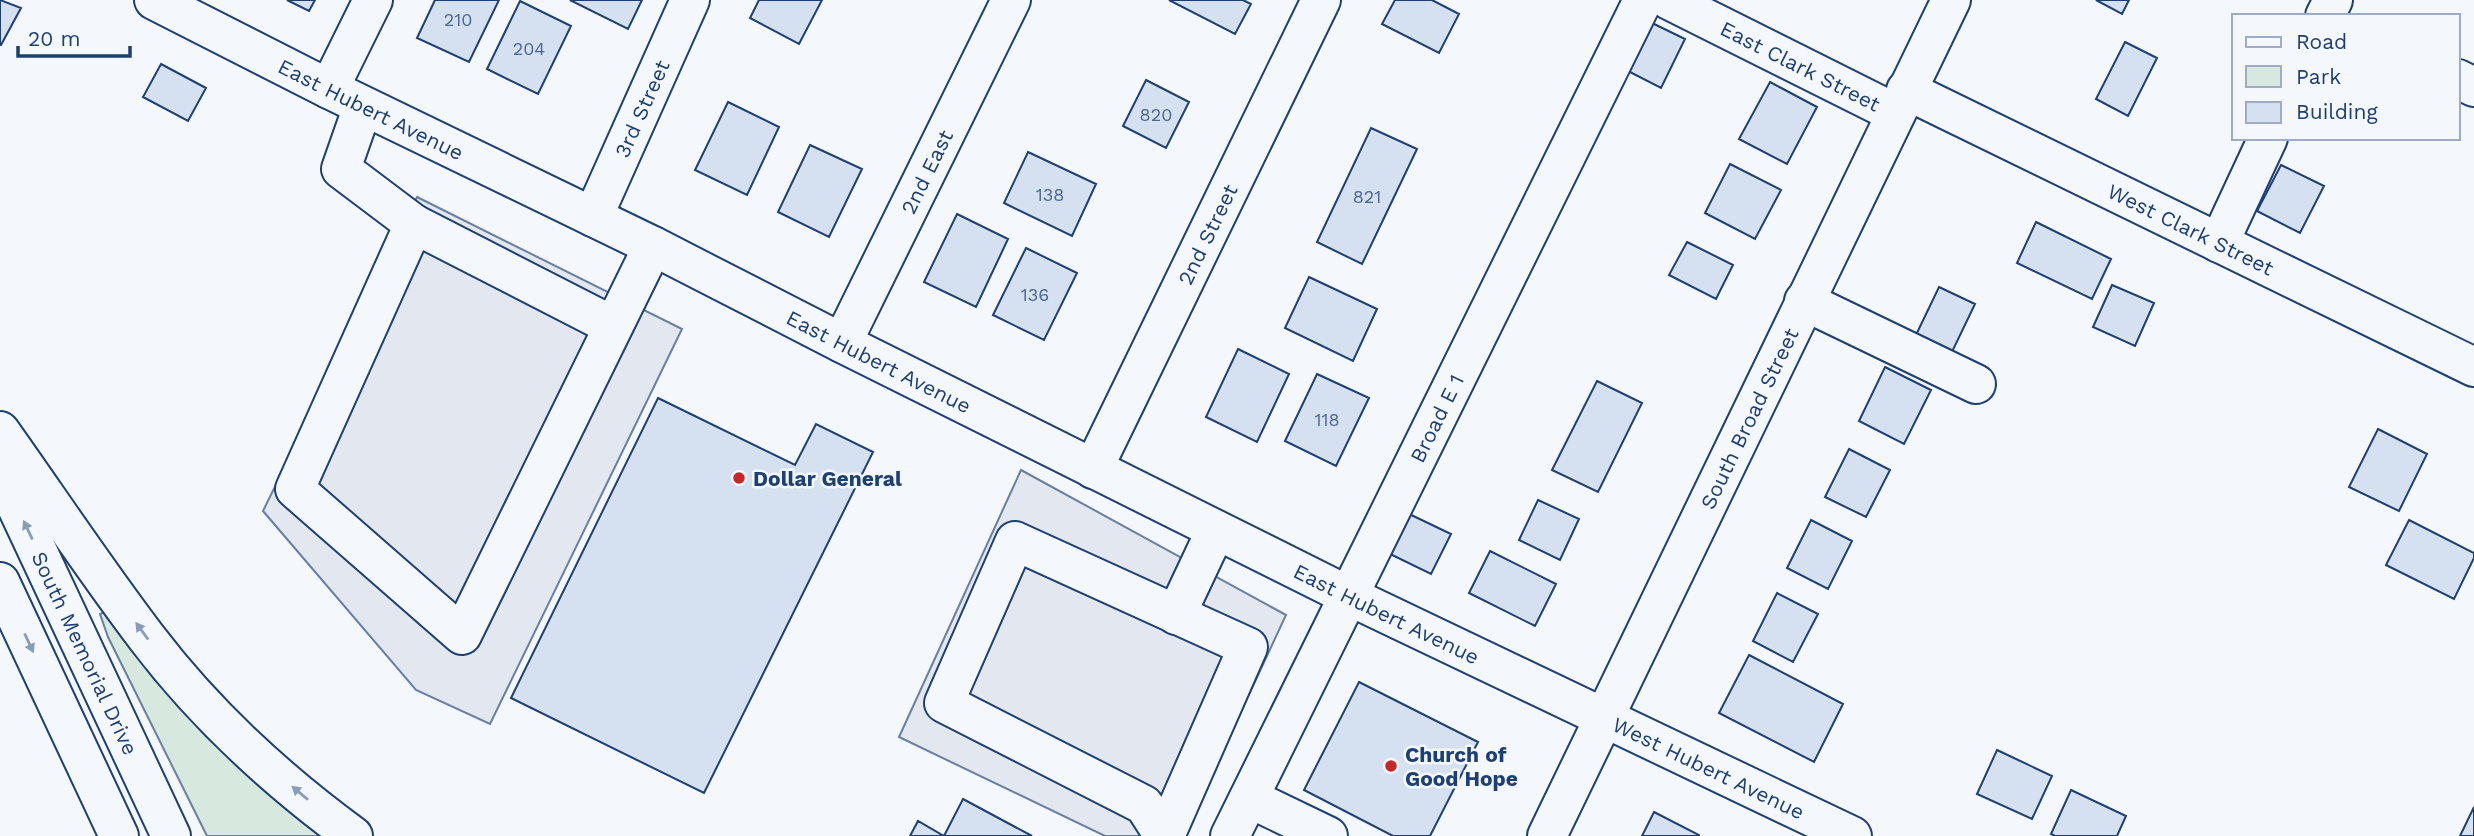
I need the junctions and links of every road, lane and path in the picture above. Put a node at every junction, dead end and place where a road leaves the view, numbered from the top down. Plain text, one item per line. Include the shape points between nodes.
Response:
1 (153, 0) edge
2 (373, 0) edge
3 (690, 0) edge
4 (1011, 0) edge
5 (1321, 0) edge
6 (1643, 0) edge
7 (1669, 0) edge
8 (1951, 0) edge
9 (329, 89) junction
10 (1901, 101) junction
11 (363, 106) junction
12 (2267, 140) edge
13 (593, 217) junction
14 (414, 224) junction
15 (2219, 243) junction
16 (653, 246) junction
17 (1804, 301) junction
18 (613, 326) junction
19 (842, 343) junction
20 (2474, 367) edge
21 (1976, 384) dead end
22 (0, 431) edge
23 (1093, 469) junction
24 (0, 471) edge
25 (1216, 530) junction
26 (0, 582) edge
27 (1349, 596) junction
28 (1176, 615) junction
29 (1605, 717) junction
30 (1248, 799) junction
31 (119, 836) edge
32 (170, 836) edge
33 (353, 836) edge
34 (1164, 836) edge
35 (1230, 836) edge
36 (1328, 836) edge
37 (1547, 836) edge
38 (1852, 836) edge

1 - 9 main road, East Hubert Avenue
2 - 9 main road
3 - 13 main road, 3rd Street
4 - 19 main road, 2nd East
5 - 23 main road, 2nd Street
6 - 27 main road, Broad E 1
7 - 10 main road, East Clark Street
8 - 10 main road, South Broad Street
9 - 11 main road, East Hubert Avenue
10 - 15 main road, West Clark Street
10 - 17 main road, South Broad Street
11 - 13 main road, East Hubert Avenue
11 - 14 main road via 341,169
12 - 15 main road
13 - 16 main road, East Hubert Avenue
14 - 18 main road
14 - 18 main road via 295,489 461,635
15 - 20 main road, West Clark Street
16 - 18 main road
16 - 19 main road, East Hubert Avenue
17 - 21 main road
17 - 29 main road, South Broad Street
19 - 23 main road, East Hubert Avenue
33 -> 22 main road via 254,754 148,640
23 - 25 main road, East Hubert Avenue
32 -> 24 main road, South Memorial Drive
25 - 27 main road, East Hubert Avenue
25 - 28 main road
26 -> 31 main road
27 - 29 main road, East Hubert Avenue
27 - 30 main road, Broad E 1
28 - 34 main road via 1248,647
28 - 34 main road via 1015,541 944,703 1143,805
29 - 37 main road, South Broad Street
29 - 38 main road, West Hubert Avenue
30 - 35 main road, Broad E 1
30 - 36 main road

